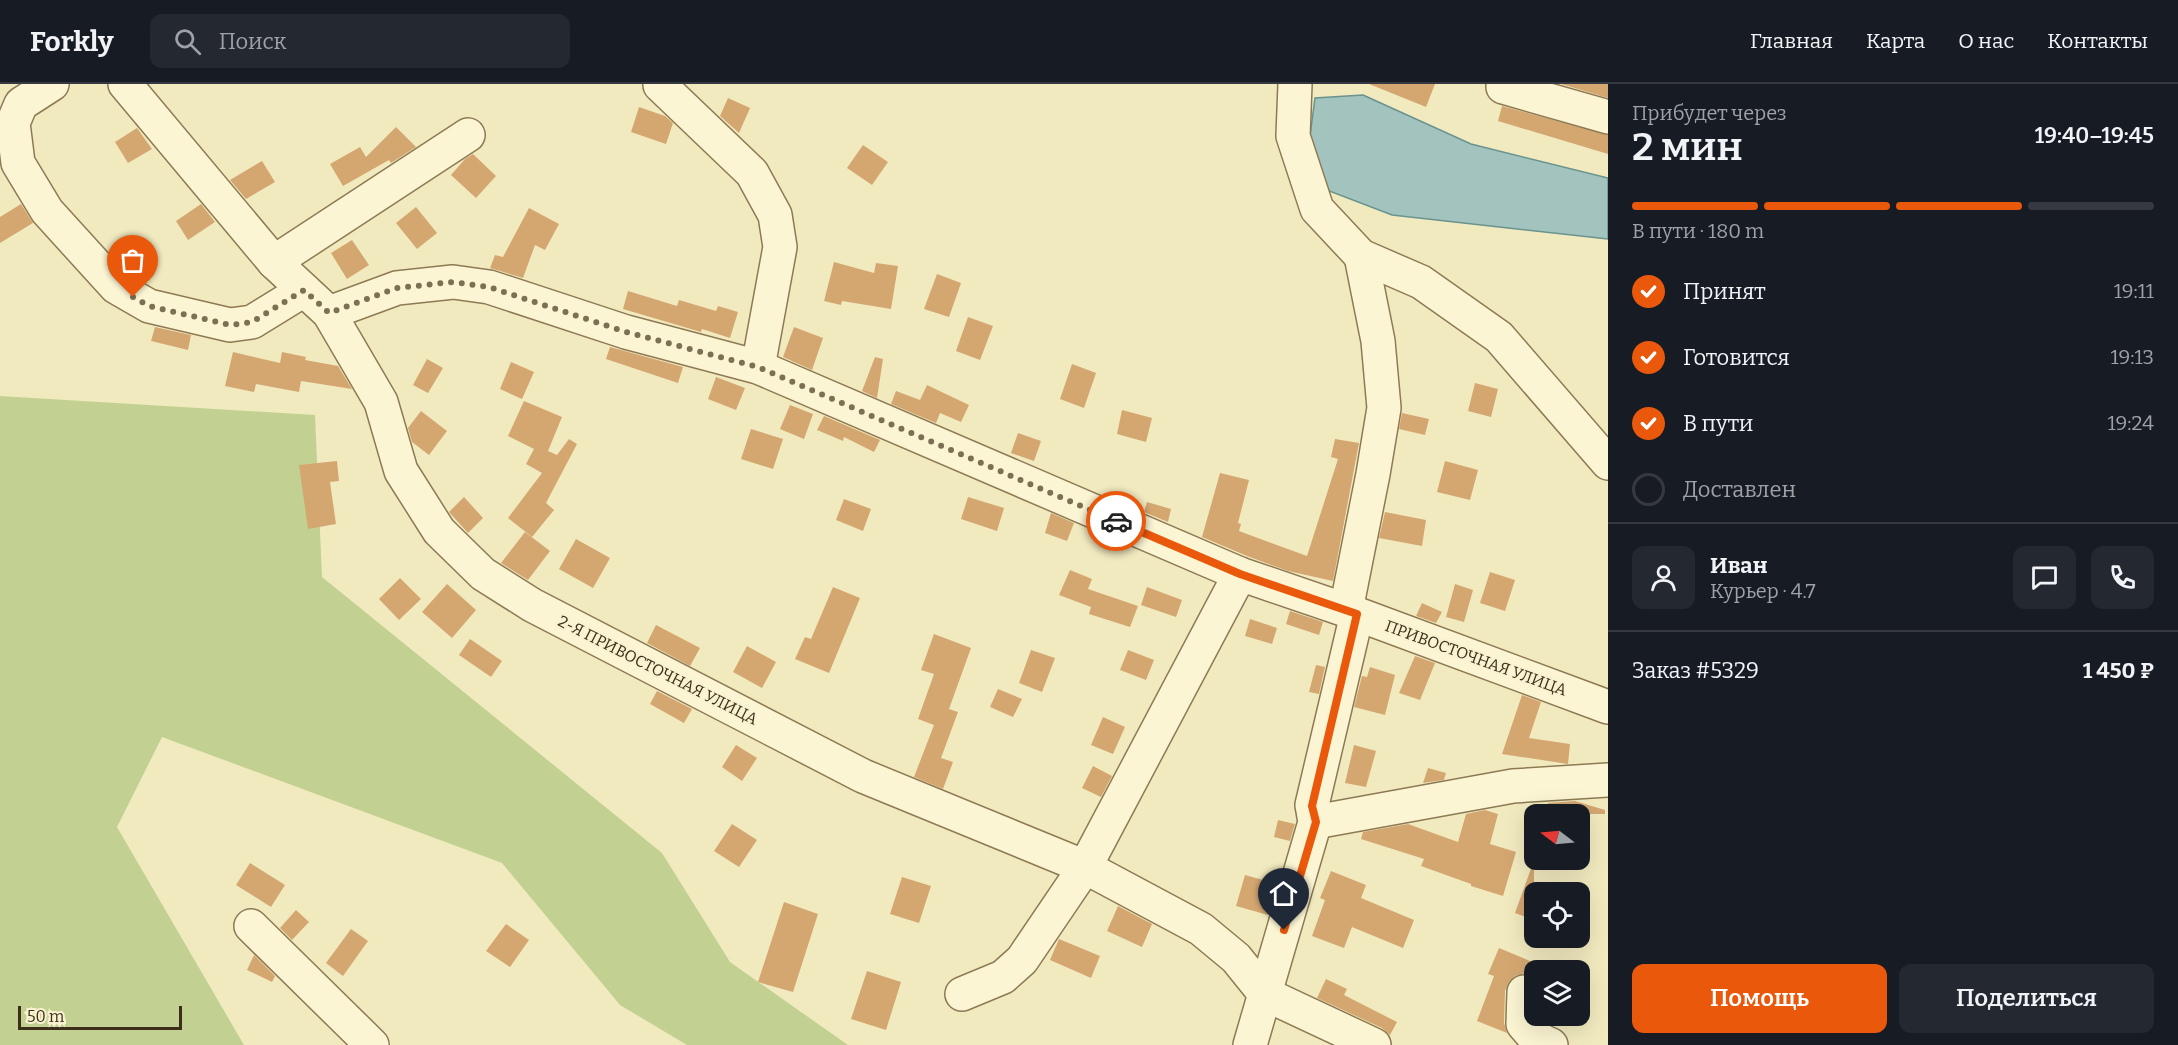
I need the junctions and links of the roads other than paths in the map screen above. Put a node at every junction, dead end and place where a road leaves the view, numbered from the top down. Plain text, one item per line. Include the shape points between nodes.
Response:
1 (52, 84) edge
2 (125, 84) edge
3 (1295, 84) edge
4 (1504, 84) edge
5 (660, 85) edge
6 (1608, 117) edge
7 (468, 135) dead end
8 (1361, 256) junction
9 (274, 262) junction
10 (304, 290) junction
11 (329, 313) junction
12 (758, 367) junction
13 (1608, 463) edge
14 (1240, 574) junction
15 (1351, 612) junction
16 (1608, 707) edge
17 (1608, 780) edge
18 (1316, 822) junction
19 (1085, 867) junction
20 (251, 926) dead end
21 (1524, 992) dead end
22 (962, 994) dead end
23 (1265, 994) junction
24 (1524, 1025) edge
25 (1525, 1026) edge
26 (372, 1045) edge
27 (1250, 1045) edge
28 (1374, 1045) edge
29 (1551, 1045) edge

1 - 10 street via 21,104 13,123 18,163 47,211 116,287 149,306 230,325 252,322
2 - 9 street, 2-Я ПРИВОСТОЧНАЯ УЛИЦА
3 - 8 street via 1293,136 1317,209
4 - 6 street via 1503,87
5 - 12 street via 752,172 775,215 780,247
7 - 9 street
8 - 13 street via 1421,282 1499,338
8 - 15 street via 1378,341 1384,408
9 - 10 street, 2-Я ПРИВОСТОЧНАЯ УЛИЦА
10 - 11 street, 2-Я ПРИВОСТОЧНАЯ УЛИЦА
11 - 12 street, ПРИВОСТОЧНАЯ УЛИЦА via 397,288 453,282 489,287 626,332
11 - 19 street, 2-Я ПРИВОСТОЧНАЯ УЛИЦА via 381,402 401,471 439,531 483,574 532,605 863,776
12 - 14 street, ПРИВОСТОЧНАЯ УЛИЦА
14 - 15 street, ПРИВОСТОЧНАЯ УЛИЦА
14 - 19 street
15 - 16 street, ПРИВОСТОЧНАЯ УЛИЦА
15 - 18 street via 1312,806
17 - 18 street via 1513,786
18 - 23 street
19 - 22 street via 1022,960 1003,977
19 - 23 street, 2-Я ПРИВОСТОЧНАЯ УЛИЦА via 1201,929 1236,958
20 - 26 street
21 - 24 street
23 - 27 street
23 - 28 street, 2-Я ПРИВОСТОЧНАЯ УЛИЦА
25 - 29 street via 1534,1037

